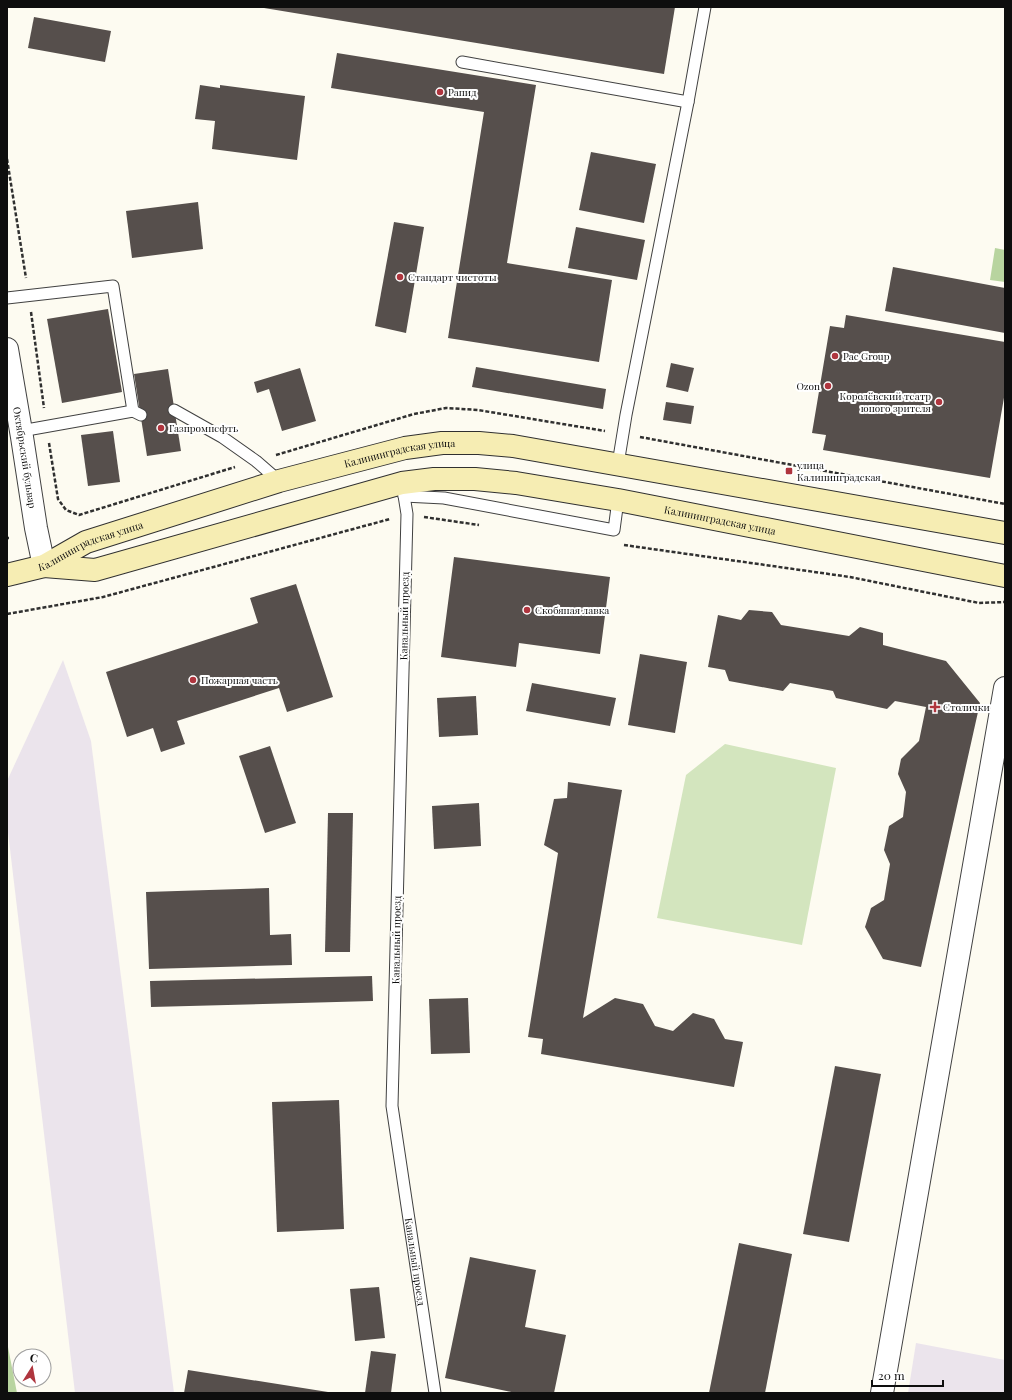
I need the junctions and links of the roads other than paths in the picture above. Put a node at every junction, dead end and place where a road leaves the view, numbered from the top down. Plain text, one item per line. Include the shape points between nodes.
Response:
1 (705, 7) edge
2 (462, 62) dead end
3 (688, 102) junction
4 (7, 298) edge
5 (7, 349) edge
6 (174, 410) dead end
7 (21, 431) junction
8 (618, 464) junction
9 (279, 481) junction
10 (403, 490) junction
11 (618, 500) junction
12 (1005, 533) edge
13 (44, 566) junction
14 (7, 576) edge
15 (1005, 576) edge
16 (1005, 688) edge
17 (435, 1393) edge
18 (882, 1393) edge

1 - 3 lane
2 - 3 lane
3 - 8 lane
4 - 7 lane via 113,286 137,413
5 - 7 street, Октябрьский бульвар
6 - 9 lane via 222,437
7 - 13 street, Октябрьский бульвар
8 - 9 main road, Калининградская улица via 513,446 442,443 405,448
8 - 12 main road, Калининградская улица
9 - 13 main road, Калининградская улица via 86,542
10 - 11 main road, Калининградская улица via 434,479 475,479
10 - 11 lane via 614,530
10 - 13 main road, Калининградская улица via 95,570
10 - 17 lane, Канальный проезд via 407,514 392,1106
11 - 15 main road, Калининградская улица
13 - 14 main road
16 - 18 street

